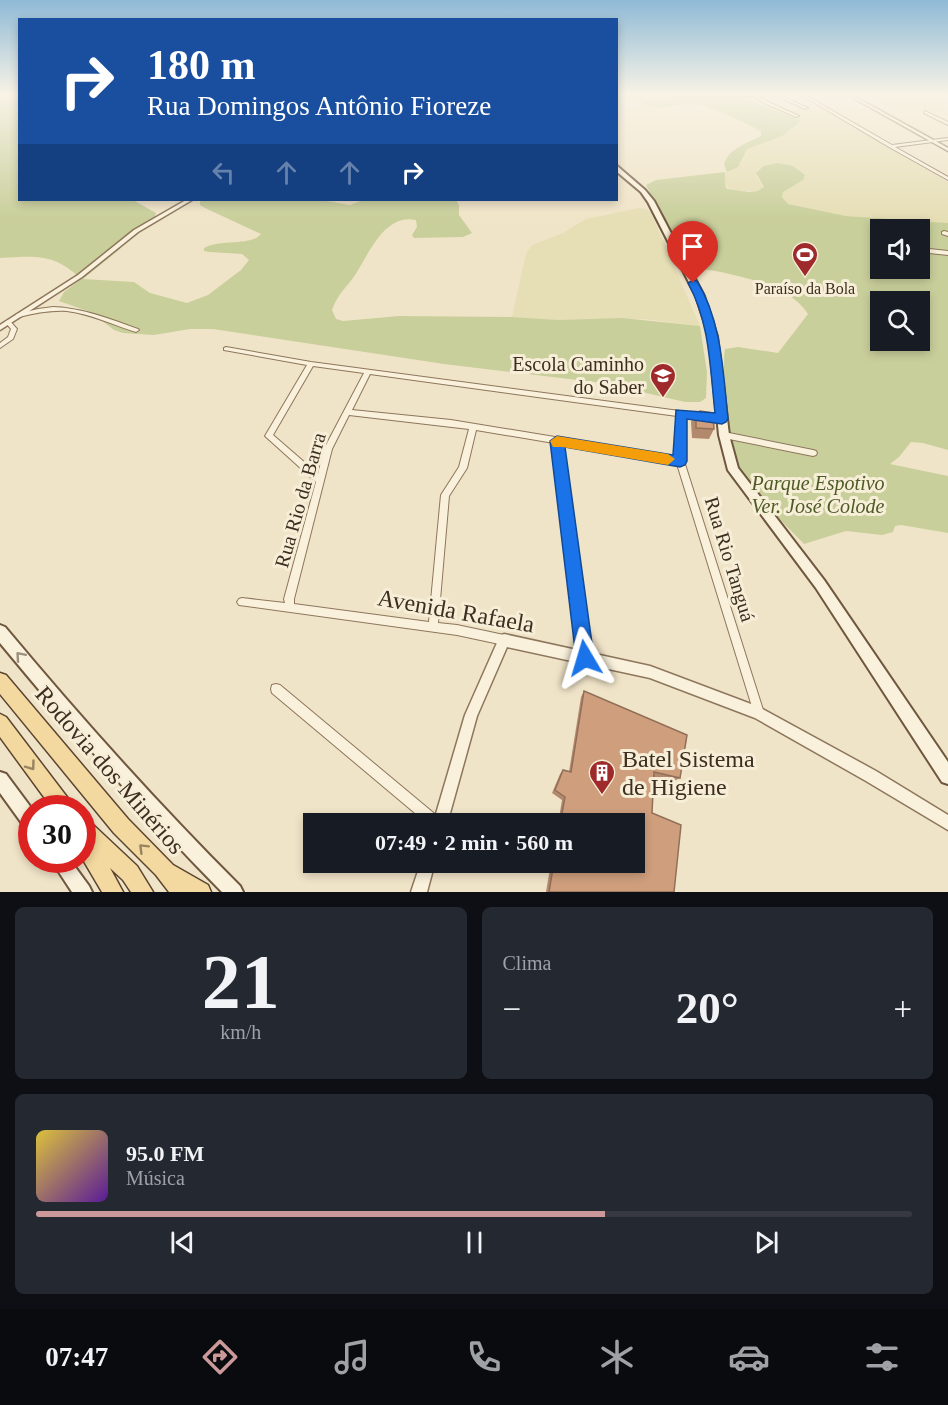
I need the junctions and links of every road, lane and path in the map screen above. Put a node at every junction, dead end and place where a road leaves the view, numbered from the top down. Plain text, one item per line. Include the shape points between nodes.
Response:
1 (874, 137) edge
2 (924, 137) edge
3 (948, 140) edge
4 (932, 141) junction
5 (890, 146) junction
6 (948, 150) edge
7 (618, 169) edge
8 (948, 179) edge
9 (187, 201) edge
10 (930, 251) edge
11 (948, 253) edge
12 (19, 315) junction
13 (8, 322) junction
14 (0, 328) edge
15 (136, 330) dead end
16 (0, 346) edge
17 (226, 349) dead end
18 (311, 364) junction
19 (368, 372) junction
20 (346, 412) junction
21 (681, 413) junction
22 (722, 419) junction
23 (473, 428) junction
24 (724, 435) junction
25 (557, 441) junction
26 (813, 453) dead end
27 (680, 461) junction
28 (320, 481) junction
29 (242, 602) dead end
30 (290, 608) junction
31 (433, 627) junction
32 (0, 632) edge
33 (504, 640) junction
34 (585, 658) junction
35 (0, 681) edge
36 (276, 689) dead end
37 (759, 713) junction
38 (0, 723) edge
39 (948, 776) edge
40 (0, 780) edge
41 (53, 795) edge
42 (18, 804) edge
43 (426, 813) edge
44 (442, 813) edge
45 (948, 823) edge
46 (96, 841) edge
47 (96, 862) edge
48 (165, 871) junction
49 (69, 873) edge
50 (425, 873) edge
51 (81, 891) edge
52 (113, 892) edge
53 (143, 892) edge
54 (182, 892) edge
55 (201, 892) edge
56 (234, 892) edge
57 (419, 892) edge

1 - 5 street
2 - 4 street
3 - 4 street
4 - 5 street
4 - 6 street
5 - 8 street
7 - 22 main road via 651,201 700,296 713,336
9 - 12 street via 136,231 80,276
10 - 11 street
12 - 13 street
12 - 15 street via 54,308 85,311
13 - 14 street
13 - 16 street via 14,329 11,338
17 - 18 street
18 - 19 street
18 - 28 street via 269,436
19 - 20 street, Rua Rio da Barra
19 - 21 street
20 - 23 street
20 - 28 street, Rua Rio da Barra via 328,449
21 - 22 street
21 - 27 street, Rua Rio Tanguá
22 - 24 main road
23 - 25 street
23 - 31 street via 464,468 445,495
24 - 26 street
24 - 39 main road via 733,470 820,584
25 - 27 street
25 - 34 street
27 - 37 street, Rua Rio Tanguá
28 - 30 street, Rua Rio da Barra via 289,599
29 - 30 street, Avenida Rafaela
30 - 31 street, Avenida Rafaela
31 - 33 street, Avenida Rafaela
56 -> 32 main road via 117,772
33 - 34 street, Avenida Rafaela
33 - 44 street via 471,715
34 - 37 street, Avenida Rafaela via 650,672
48 -> 35 main road, Rodovia dos Minérios via 121,826
36 - 43 street
37 - 45 street, Avenida Rafaela
38 -> 41 main road
40 - 42 main road
46 - 53 main road via 130,873
47 - 52 main road
48 - 54 main road, Rodovia dos Minérios
48 - 55 main road
49 - 51 main road
50 - 57 street

